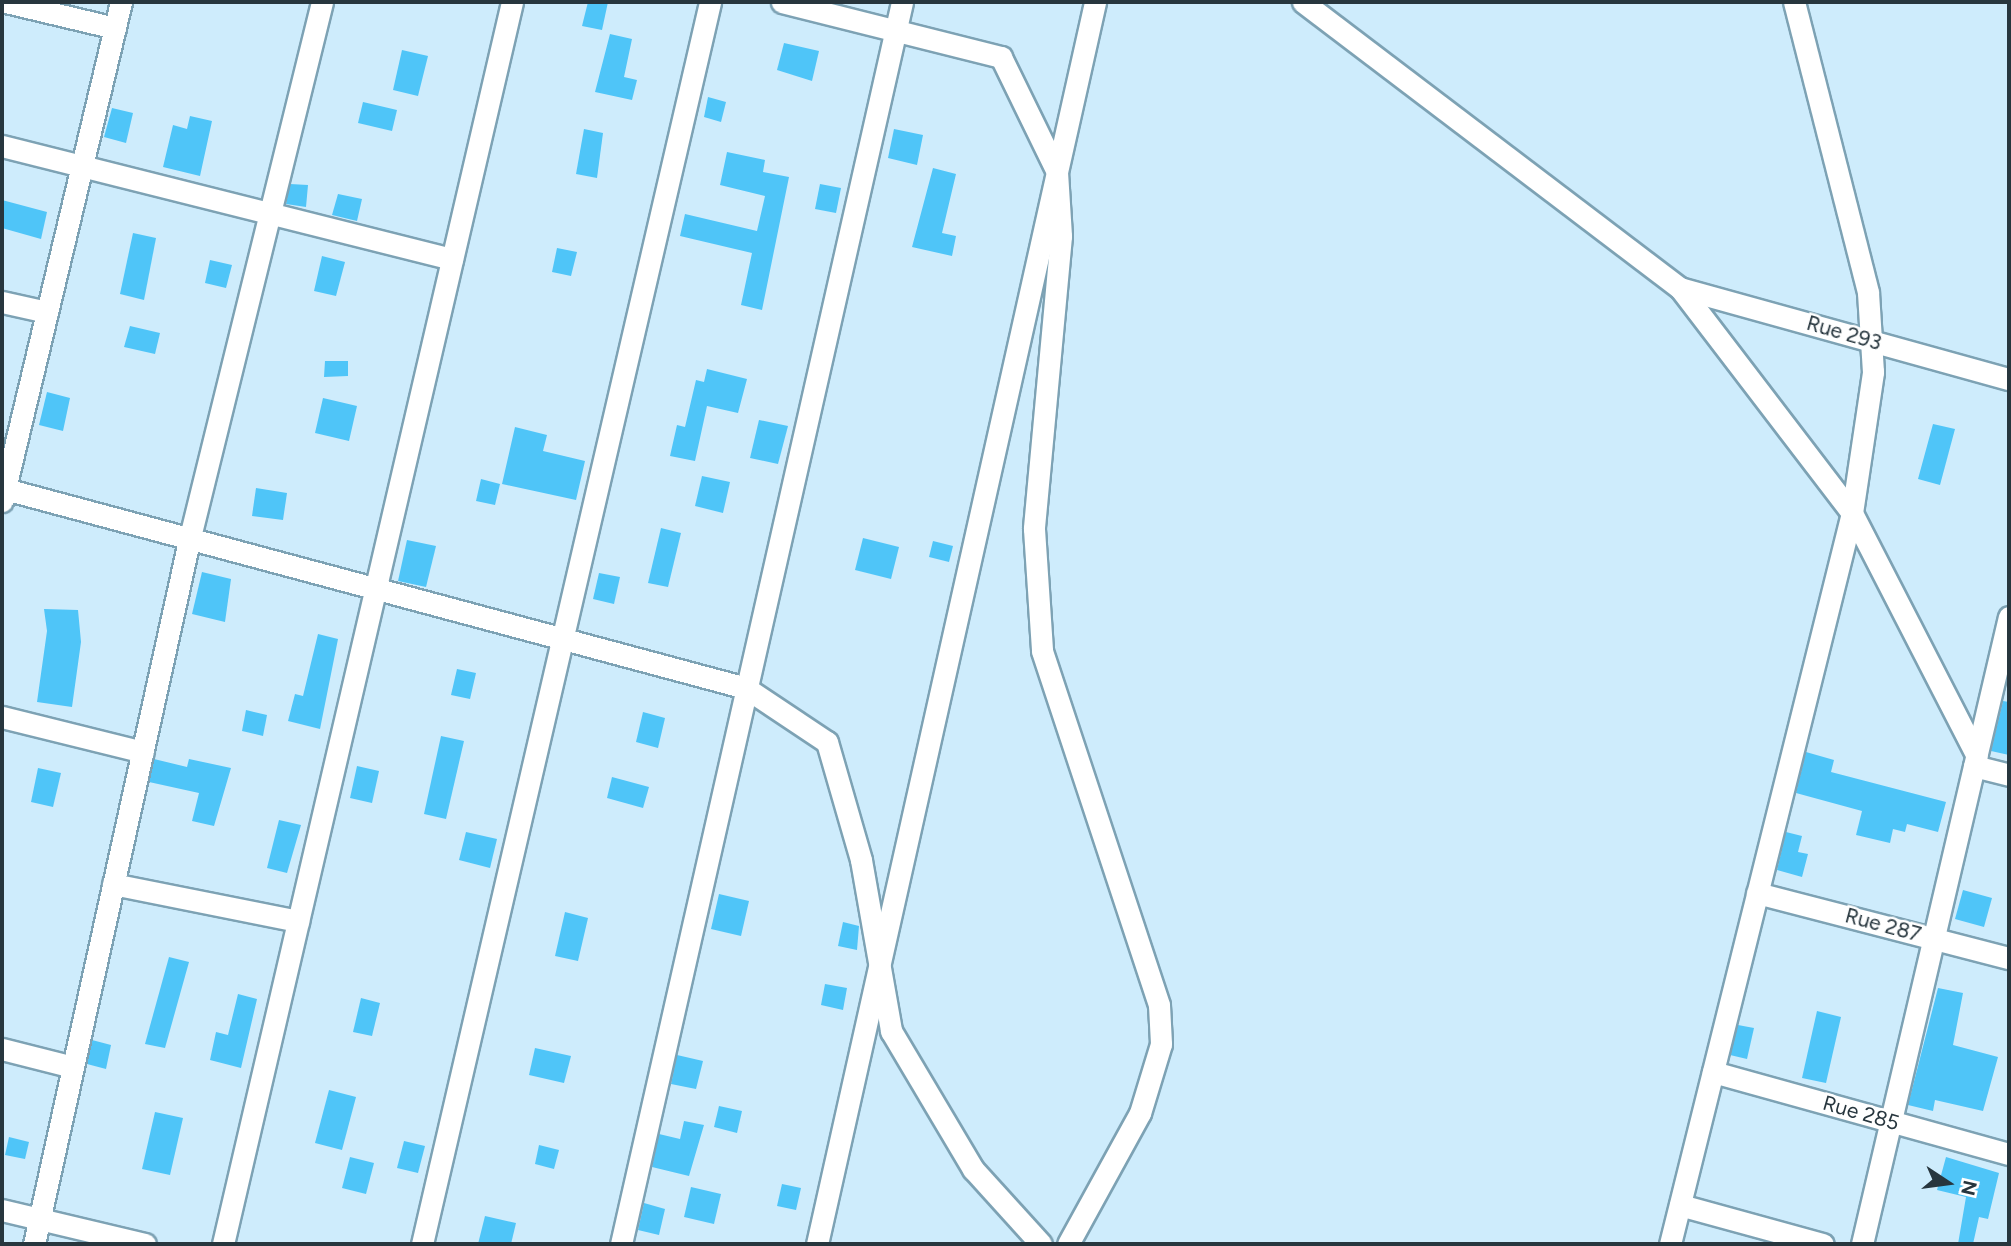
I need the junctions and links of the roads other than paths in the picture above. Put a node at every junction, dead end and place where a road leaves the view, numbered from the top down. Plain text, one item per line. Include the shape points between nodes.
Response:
1 (6, 2) edge
2 (121, 2) edge
3 (322, 2) edge
4 (512, 2) edge
5 (710, 2) edge
6 (782, 2) edge
7 (902, 2) edge
8 (1096, 2) edge
9 (1303, 2) edge
10 (1794, 2) edge
11 (115, 28) junction
12 (895, 30) junction
13 (2, 146) edge
14 (82, 166) junction
15 (1057, 172) junction
16 (270, 213) junction
17 (452, 259) junction
18 (1680, 288) junction
19 (2, 302) edge
20 (47, 312) junction
21 (1871, 341) junction
22 (2009, 379) edge
23 (6, 463) edge
24 (3, 495) edge
25 (1852, 513) junction
26 (189, 541) junction
27 (374, 590) junction
28 (2009, 617) edge
29 (562, 640) junction
30 (747, 688) junction
31 (2, 717) edge
32 (143, 751) junction
33 (1976, 761) junction
34 (2009, 775) edge
35 (114, 884) junction
36 (1757, 893) junction
37 (298, 921) junction
38 (1934, 939) junction
39 (881, 958) junction
40 (2009, 958) edge
41 (2, 1049) edge
42 (73, 1067) junction
43 (1713, 1072) junction
44 (1891, 1122) junction
45 (2009, 1154) edge
46 (1680, 1205) junction
47 (2, 1210) edge
48 (40, 1219) junction
49 (34, 1244) edge
50 (145, 1244) edge
51 (223, 1244) edge
52 (422, 1244) edge
53 (621, 1244) edge
54 (817, 1244) edge
55 (1041, 1244) edge
56 (1068, 1244) edge
57 (1670, 1244) edge
58 (1823, 1244) edge
59 (1862, 1244) edge

1 - 11 street
2 - 11 street
3 - 16 street
4 - 17 street
5 - 29 street
6 - 12 street
7 - 12 street
8 - 15 street
9 - 18 street
10 - 21 street via 1868,292
11 - 14 street
12 - 15 street via 1001,57
12 - 30 street
13 - 14 street
14 - 16 street
14 - 20 street
15 - 39 street
15 - 56 street via 1060,236 1034,529 1042,651 1159,1005 1161,1044 1140,1114
16 - 17 street
16 - 26 street
17 - 27 street
18 - 21 street, Rue 293
18 - 25 street
19 - 20 street
20 - 23 street
21 - 22 street, Rue 293
21 - 25 street via 1873,372
23 - 24 street
24 - 26 street
25 - 33 street
25 - 36 street
26 - 27 street
26 - 32 street
27 - 29 street
27 - 37 street
28 - 33 street
29 - 30 street
29 - 52 street
30 - 39 street via 827,742 862,860
30 - 53 street
31 - 32 street
32 - 35 street
33 - 34 street
33 - 38 street
35 - 37 street
35 - 42 street
36 - 38 street, Rue 287
36 - 43 street
37 - 51 street
38 - 40 street, Rue 287
38 - 44 street
39 - 54 street
39 - 55 street via 891,1031 973,1169
41 - 42 street
42 - 48 street
43 - 44 street, Rue 285
43 - 46 street
44 - 45 street, Rue 285
44 - 59 street
46 - 57 street
46 - 58 street
47 - 48 street
48 - 49 street
48 - 50 street

